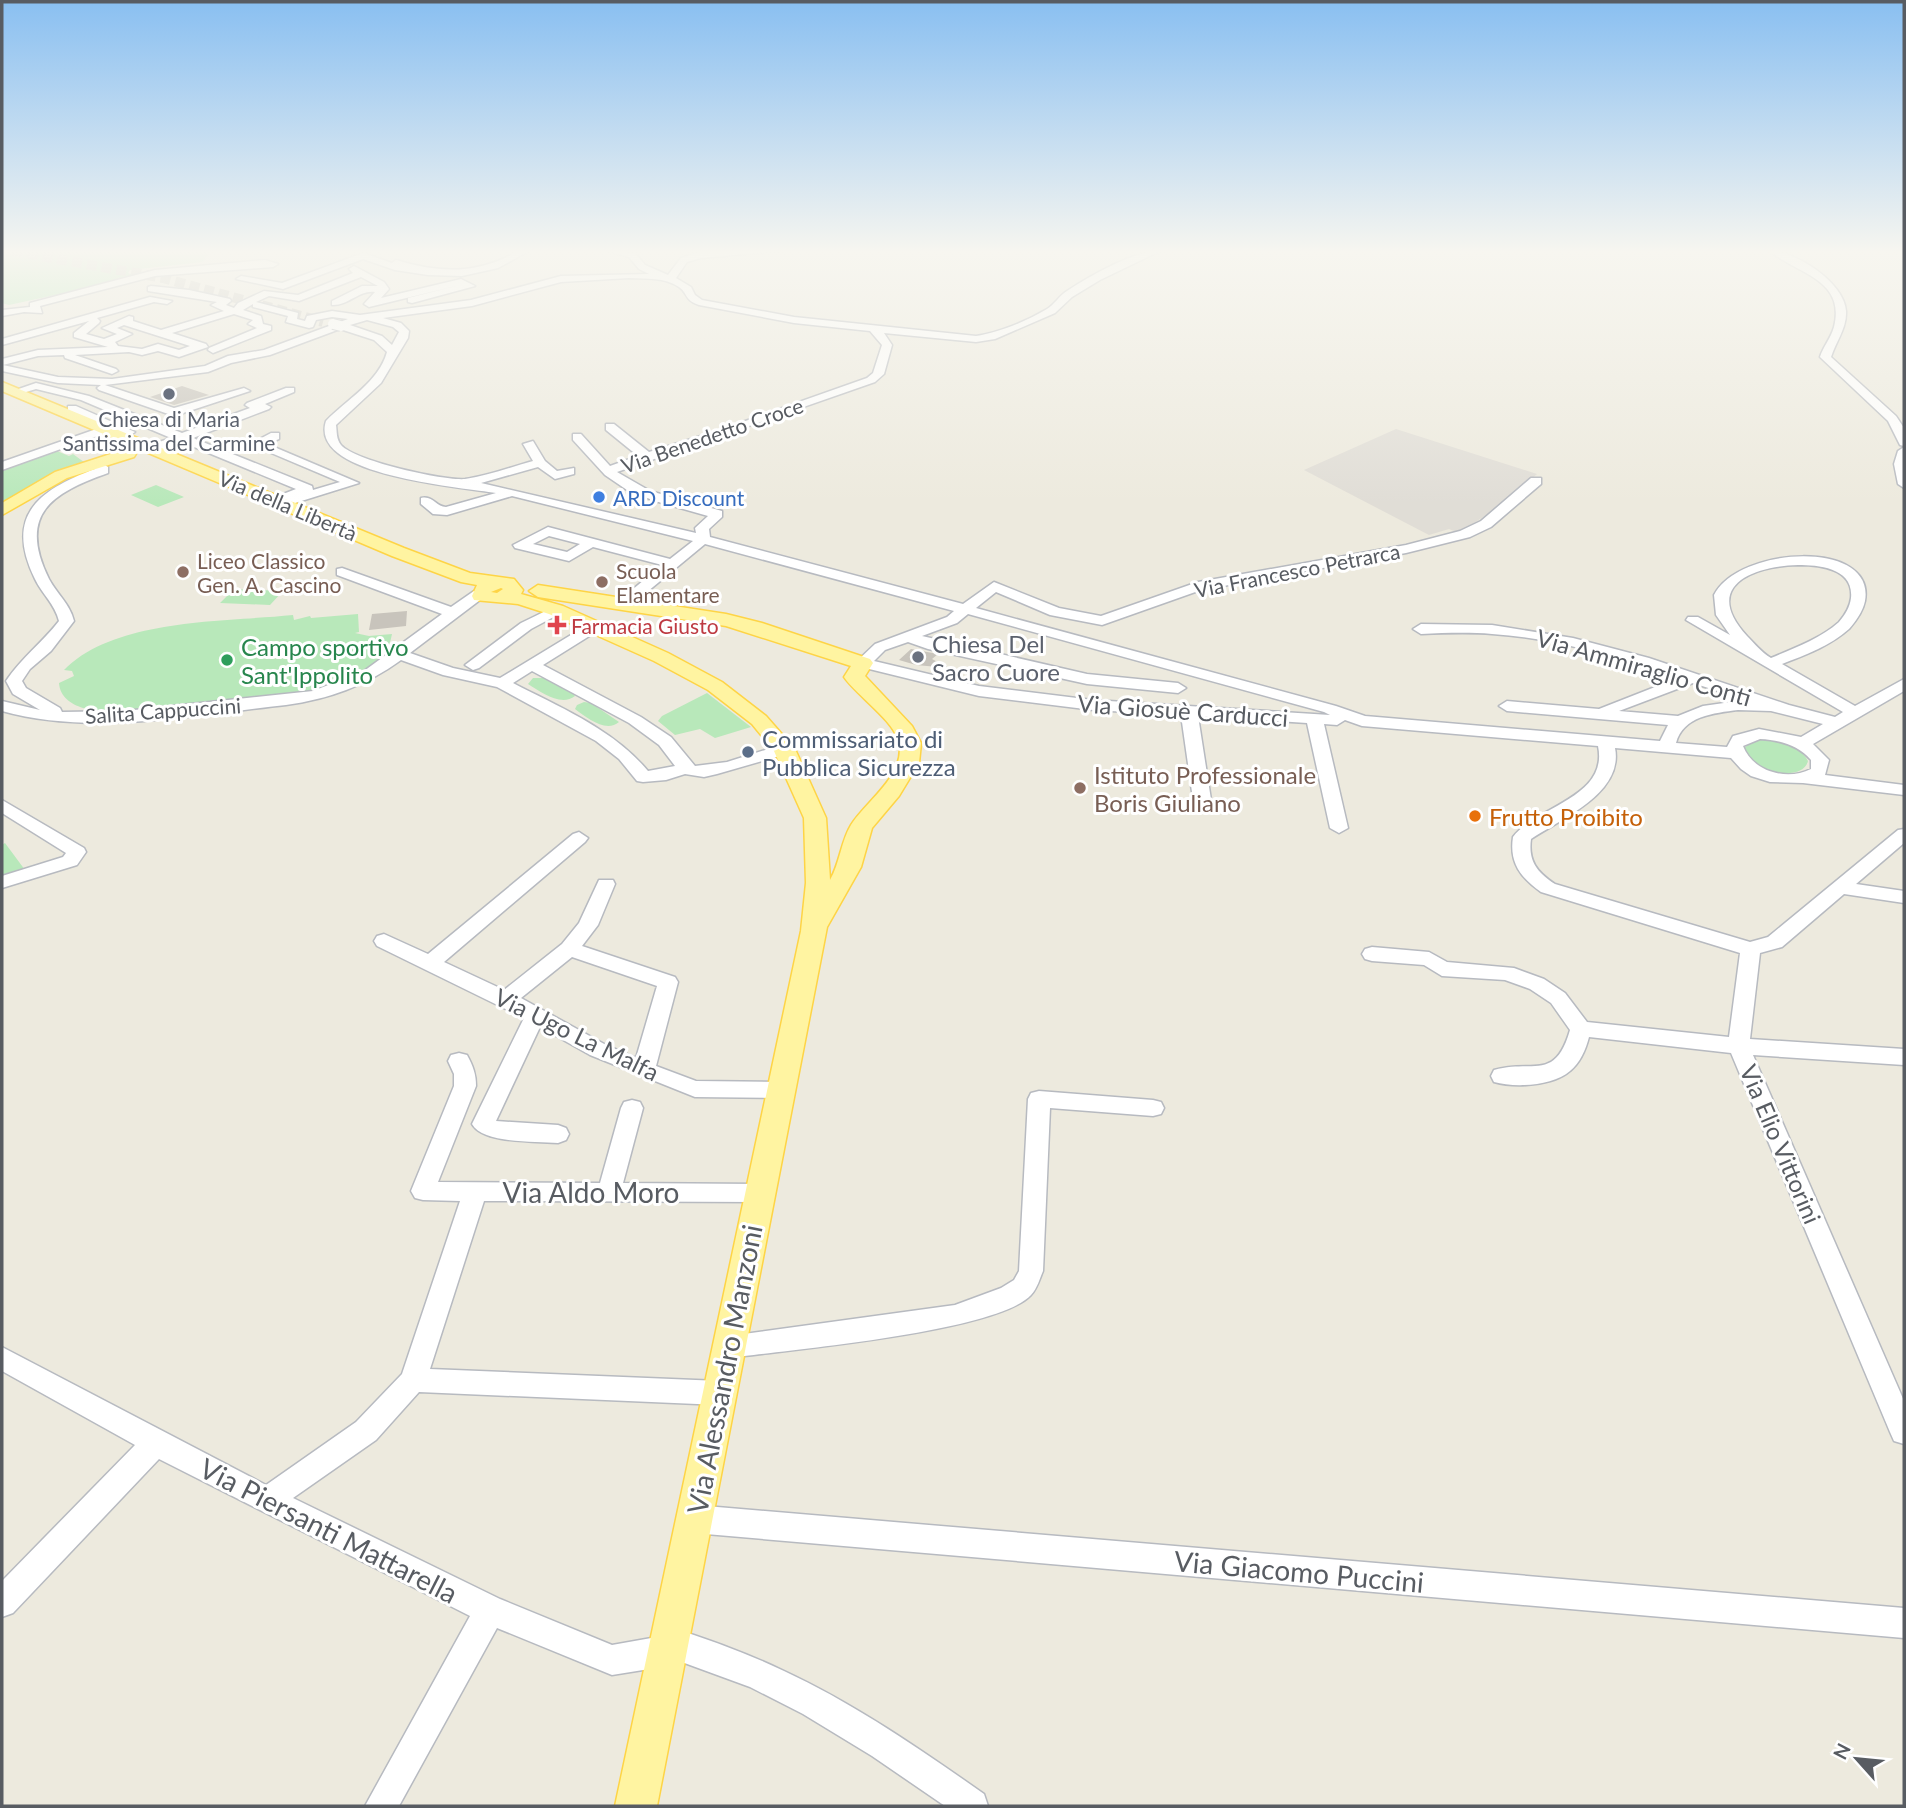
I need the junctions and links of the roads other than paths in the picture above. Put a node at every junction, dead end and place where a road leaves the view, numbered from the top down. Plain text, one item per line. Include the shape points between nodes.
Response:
1 (27, 335) edge
2 (79, 335) edge
3 (123, 335) edge
4 (168, 335) edge
5 (197, 335) edge
6 (253, 335) edge
7 (266, 335) edge
8 (276, 335) edge
9 (310, 335) edge
10 (373, 335) edge
11 (403, 335) edge
12 (881, 335) edge
13 (945, 335) edge
14 (995, 335) edge
15 (1835, 335) edge
16 (181, 340) junction
17 (2, 342) edge
18 (103, 343) junction
19 (390, 347) junction
20 (129, 349) junction
21 (66, 353) junction
22 (219, 353) junction
23 (2, 362) edge
24 (2, 368) edge
25 (112, 371) dead end
26 (79, 383) junction
27 (289, 390) dead end
28 (14, 391) edge
29 (244, 391) dead end
30 (145, 424) junction
31 (610, 427) dead end
32 (121, 433) junction
33 (187, 436) junction
34 (275, 436) dead end
35 (577, 437) dead end
36 (1904, 442) edge
37 (529, 444) dead end
38 (154, 448) junction
39 (1904, 451) edge
40 (647, 457) junction
41 (234, 460) junction
42 (540, 463) junction
43 (96, 464) junction
44 (2, 466) edge
45 (207, 470) junction
46 (570, 471) dead end
47 (608, 472) junction
48 (270, 474) junction
49 (403, 481) dead end
50 (1536, 481) dead end
51 (353, 483) junction
52 (463, 483) junction
53 (1904, 484) edge
54 (243, 486) junction
55 (512, 492) junction
56 (426, 501) dead end
57 (281, 502) junction
58 (2, 510) edge
59 (603, 522) dead end
60 (624, 528) dead end
61 (642, 540) junction
62 (703, 540) junction
63 (591, 542) junction
64 (665, 546) junction
65 (673, 564) junction
66 (342, 572) dead end
67 (490, 590) junction
68 (625, 603) junction
69 (963, 609) junction
70 (454, 610) junction
71 (556, 610) junction
72 (1693, 620) dead end
73 (594, 626) junction
74 (1421, 629) dead end
75 (911, 637) junction
76 (880, 647) junction
77 (830, 653) junction
78 (398, 654) junction
79 (1763, 660) junction
80 (532, 664) junction
81 (473, 665) dead end
82 (859, 670) junction
83 (1691, 678) junction
84 (502, 683) junction
85 (1904, 684) edge
86 (1178, 688) dead end
87 (2, 706) edge
88 (1507, 706) dead end
89 (1782, 707) junction
90 (1189, 711) junction
91 (1856, 712) junction
92 (57, 714) junction
93 (1609, 715) junction
94 (1314, 718) junction
95 (1362, 721) junction
96 (1682, 721) junction
97 (1838, 723) junction
98 (1605, 742) junction
99 (1801, 744) junction
100 (1667, 747) junction
101 (784, 749) junction
102 (1736, 753) junction
103 (1820, 760) junction
104 (685, 768) junction
105 (1804, 779) junction
106 (1861, 785) junction
107 (1904, 790) edge
108 (2, 804) edge
109 (1203, 806) dead end
110 (814, 818) junction
111 (860, 827) junction
112 (1339, 828) dead end
113 (1904, 834) edge
114 (579, 838) dead end
115 (2, 882) edge
116 (606, 884) dead end
117 (826, 886) junction
118 (1838, 887) junction
119 (1904, 897) edge
120 (384, 941) dead end
121 (569, 949) junction
122 (1750, 949) junction
123 (1371, 954) dead end
124 (430, 963) junction
125 (506, 999) junction
126 (535, 1016) junction
127 (1581, 1029) junction
128 (1739, 1046) junction
129 (1904, 1058) edge
130 (459, 1061) dead end
131 (644, 1069) junction
132 (1502, 1076) dead end
133 (465, 1086) junction
134 (499, 1088) junction
135 (780, 1090) junction
136 (632, 1108) dead end
137 (1153, 1108) dead end
138 (558, 1134) dead end
139 (475, 1191) junction
140 (609, 1192) junction
141 (759, 1193) junction
142 (729, 1347) junction
143 (2, 1358) edge
144 (413, 1380) junction
145 (720, 1393) junction
146 (1904, 1432) edge
147 (157, 1443) junction
148 (268, 1500) junction
149 (694, 1519) junction
150 (2, 1602) edge
151 (490, 1610) junction
152 (1904, 1623) edge
153 (669, 1646) junction
154 (381, 1806) edge
155 (636, 1806) edge
156 (972, 1806) edge

1 - 17 street
2 - 18 street
3 - 18 street
4 - 16 street
5 - 16 street
6 - 22 street
7 - 22 street
8 - 22 street
9 - 22 street via 266,353
10 - 19 street
11 - 19 street
12 - 40 street, Via Benedetto Croce via 887,345 878,374 871,380
13 - 14 street via 976,339
15 - 36 street via 1825,357 1893,420
16 - 22 street
18 - 20 street
19 - 52 street via 393,360 384,375 330,424 331,438 350,457 377,468
20 - 21 street
20 - 22 street
21 - 23 street via 38,353
21 - 25 street
22 - 26 street via 197,372
24 - 26 street
26 - 29 street via 112,389 178,412
27 - 33 street
28 - 30 street via 48,388
28 - 32 main road, Via della Libertà
30 - 32 street
30 - 33 street
31 - 40 street
32 - 38 main road, Via della Libertà
32 - 43 main road via 119,441 132,451
32 - 44 street
33 - 38 street
33 - 41 street
34 - 51 street via 256,444
35 - 47 street
37 - 42 street
38 - 45 main road, Via della Libertà
39 - 53 street via 1900,464
40 - 47 street, Via Benedetto Croce
41 - 45 street
41 - 48 street
42 - 46 street via 555,475
42 - 52 street
43 - 58 main road via 54,478
43 - 92 street, Salita Cappuccini via 104,470 59,488 41,501 28,535 43,580 65,610 67,621 14,681 19,691
45 - 54 main road, Via della Libertà
47 - 62 street, Via Benedetto Croce via 647,493 717,514 702,528
48 - 54 street
48 - 57 street via 307,489
49 - 51 street
50 - 69 street, Via Francesco Petrarca via 1486,524 1465,534 1198,586 1102,621 1055,612 994,586
51 - 57 street
52 - 55 street
54 - 57 main road, Via della Libertà
55 - 56 street via 447,511 438,511
55 - 61 street
57 - 67 main road, Via della Libertà
59 - 63 street
60 - 63 street
61 - 63 street
61 - 64 street
61 - 64 street
62 - 64 street
62 - 65 street, Via Benedetto Croce
62 - 69 street
63 - 63 street via 569,557 520,545 548,531
64 - 65 street
65 - 68 street, Via Benedetto Croce
66 - 70 street
67 - 68 main road
67 - 70 street
67 - 71 main road
68 - 77 main road via 746,624
69 - 75 street, Via Francesco Petrarca via 953,620
69 - 95 street
70 - 78 street, Salita Cappuccini
71 - 73 main road
71 - 81 street
72 - 79 street
73 - 80 street
73 - 101 main road via 715,686 759,720
74 - 83 street, Via Ammiraglio Conti via 1490,629 1532,635 1603,650
75 - 76 street, Via Francesco Petrarca
75 - 86 street via 1065,675
76 - 77 street
76 - 82 street, Via Francesco Petrarca
77 - 82 main road
78 - 84 street via 449,672
78 - 92 street, Salita Cappuccini via 357,681 293,699 134,716
79 - 79 street via 1724,616 1720,597 1724,588 1774,562 1817,562 1847,572 1857,582 1858,597 1845,624 1822,640
79 - 91 street
80 - 84 street
80 - 104 street via 635,720 665,741
82 - 90 street, Via Giosuè Carducci via 979,691
82 - 111 main road via 911,743 908,764 891,792
83 - 89 street, Via Ammiraglio Conti
83 - 93 street via 1606,710
84 - 104 street via 602,737 643,777
85 - 91 street
87 - 92 street
88 - 93 street
89 - 96 street, Via Ammiraglio Conti via 1747,703
89 - 97 street, Via Ammiraglio Conti
90 - 94 street, Via Giosuè Carducci
90 - 109 street
91 - 97 street
93 - 96 street
94 - 95 street, Via Giosuè Carducci
94 - 112 street
95 - 98 street
96 - 100 street, Via Ammiraglio Conti via 1673,728
97 - 99 street
98 - 100 street
98 - 122 street via 1606,770 1590,791 1522,837 1521,862 1531,877 1548,888
99 - 102 street via 1759,734 1739,740
99 - 103 street
100 - 102 street
101 - 104 street via 705,772
101 - 110 main road
102 - 105 street via 1741,761 1765,774
103 - 105 street via 1819,772
103 - 106 street
105 - 106 street
106 - 107 street
108 - 115 street via 77,852 70,861
110 - 111 main road via 835,829
110 - 117 main road
111 - 117 main road via 849,867
113 - 118 street
114 - 124 street
116 - 121 street via 588,925
117 - 135 main road, Via Alessandro Manzoni
118 - 119 street
118 - 122 street via 1774,942
120 - 124 street, Via Ugo La Malfa
121 - 125 street
121 - 131 street via 668,982
122 - 128 street, Via Elio Vittorini
123 - 127 street via 1429,959 1442,969 1507,973 1558,998
124 - 125 street, Via Ugo La Malfa
125 - 126 street, Via Ugo La Malfa
126 - 131 street, Via Ugo La Malfa
126 - 134 street
127 - 128 street
127 - 132 street via 1576,1052 1561,1070
128 - 129 street
128 - 146 street, Via Elio Vittorini
130 - 133 street via 466,1073
131 - 135 street, Via Ugo La Malfa via 695,1089
133 - 134 street
133 - 139 street, Via Aldo Moro via 423,1191
134 - 138 street via 483,1124 491,1129
135 - 141 main road, Via Alessandro Manzoni
136 - 140 street
137 - 142 street via 1039,1099 1031,1270 1023,1287 1010,1296 957,1316
139 - 140 street, Via Aldo Moro
139 - 144 street
140 - 141 street, Via Aldo Moro
141 - 142 main road, Via Alessandro Manzoni
142 - 145 main road, Via Alessandro Manzoni
143 - 147 street, Via Piersanti Mattarella
144 - 145 street
144 - 148 street via 366,1430
145 - 149 main road, Via Alessandro Manzoni
147 - 148 street, Via Piersanti Mattarella
147 - 150 street
148 - 151 street, Via Piersanti Mattarella
149 - 152 street, Via Giacomo Puccini
149 - 153 main road, Via Alessandro Manzoni
151 - 153 street, Via Piersanti Mattarella via 612,1660
151 - 154 street
153 - 155 main road, Via Alessandro Manzoni
153 - 156 street via 724,1660 790,1690 930,1775

